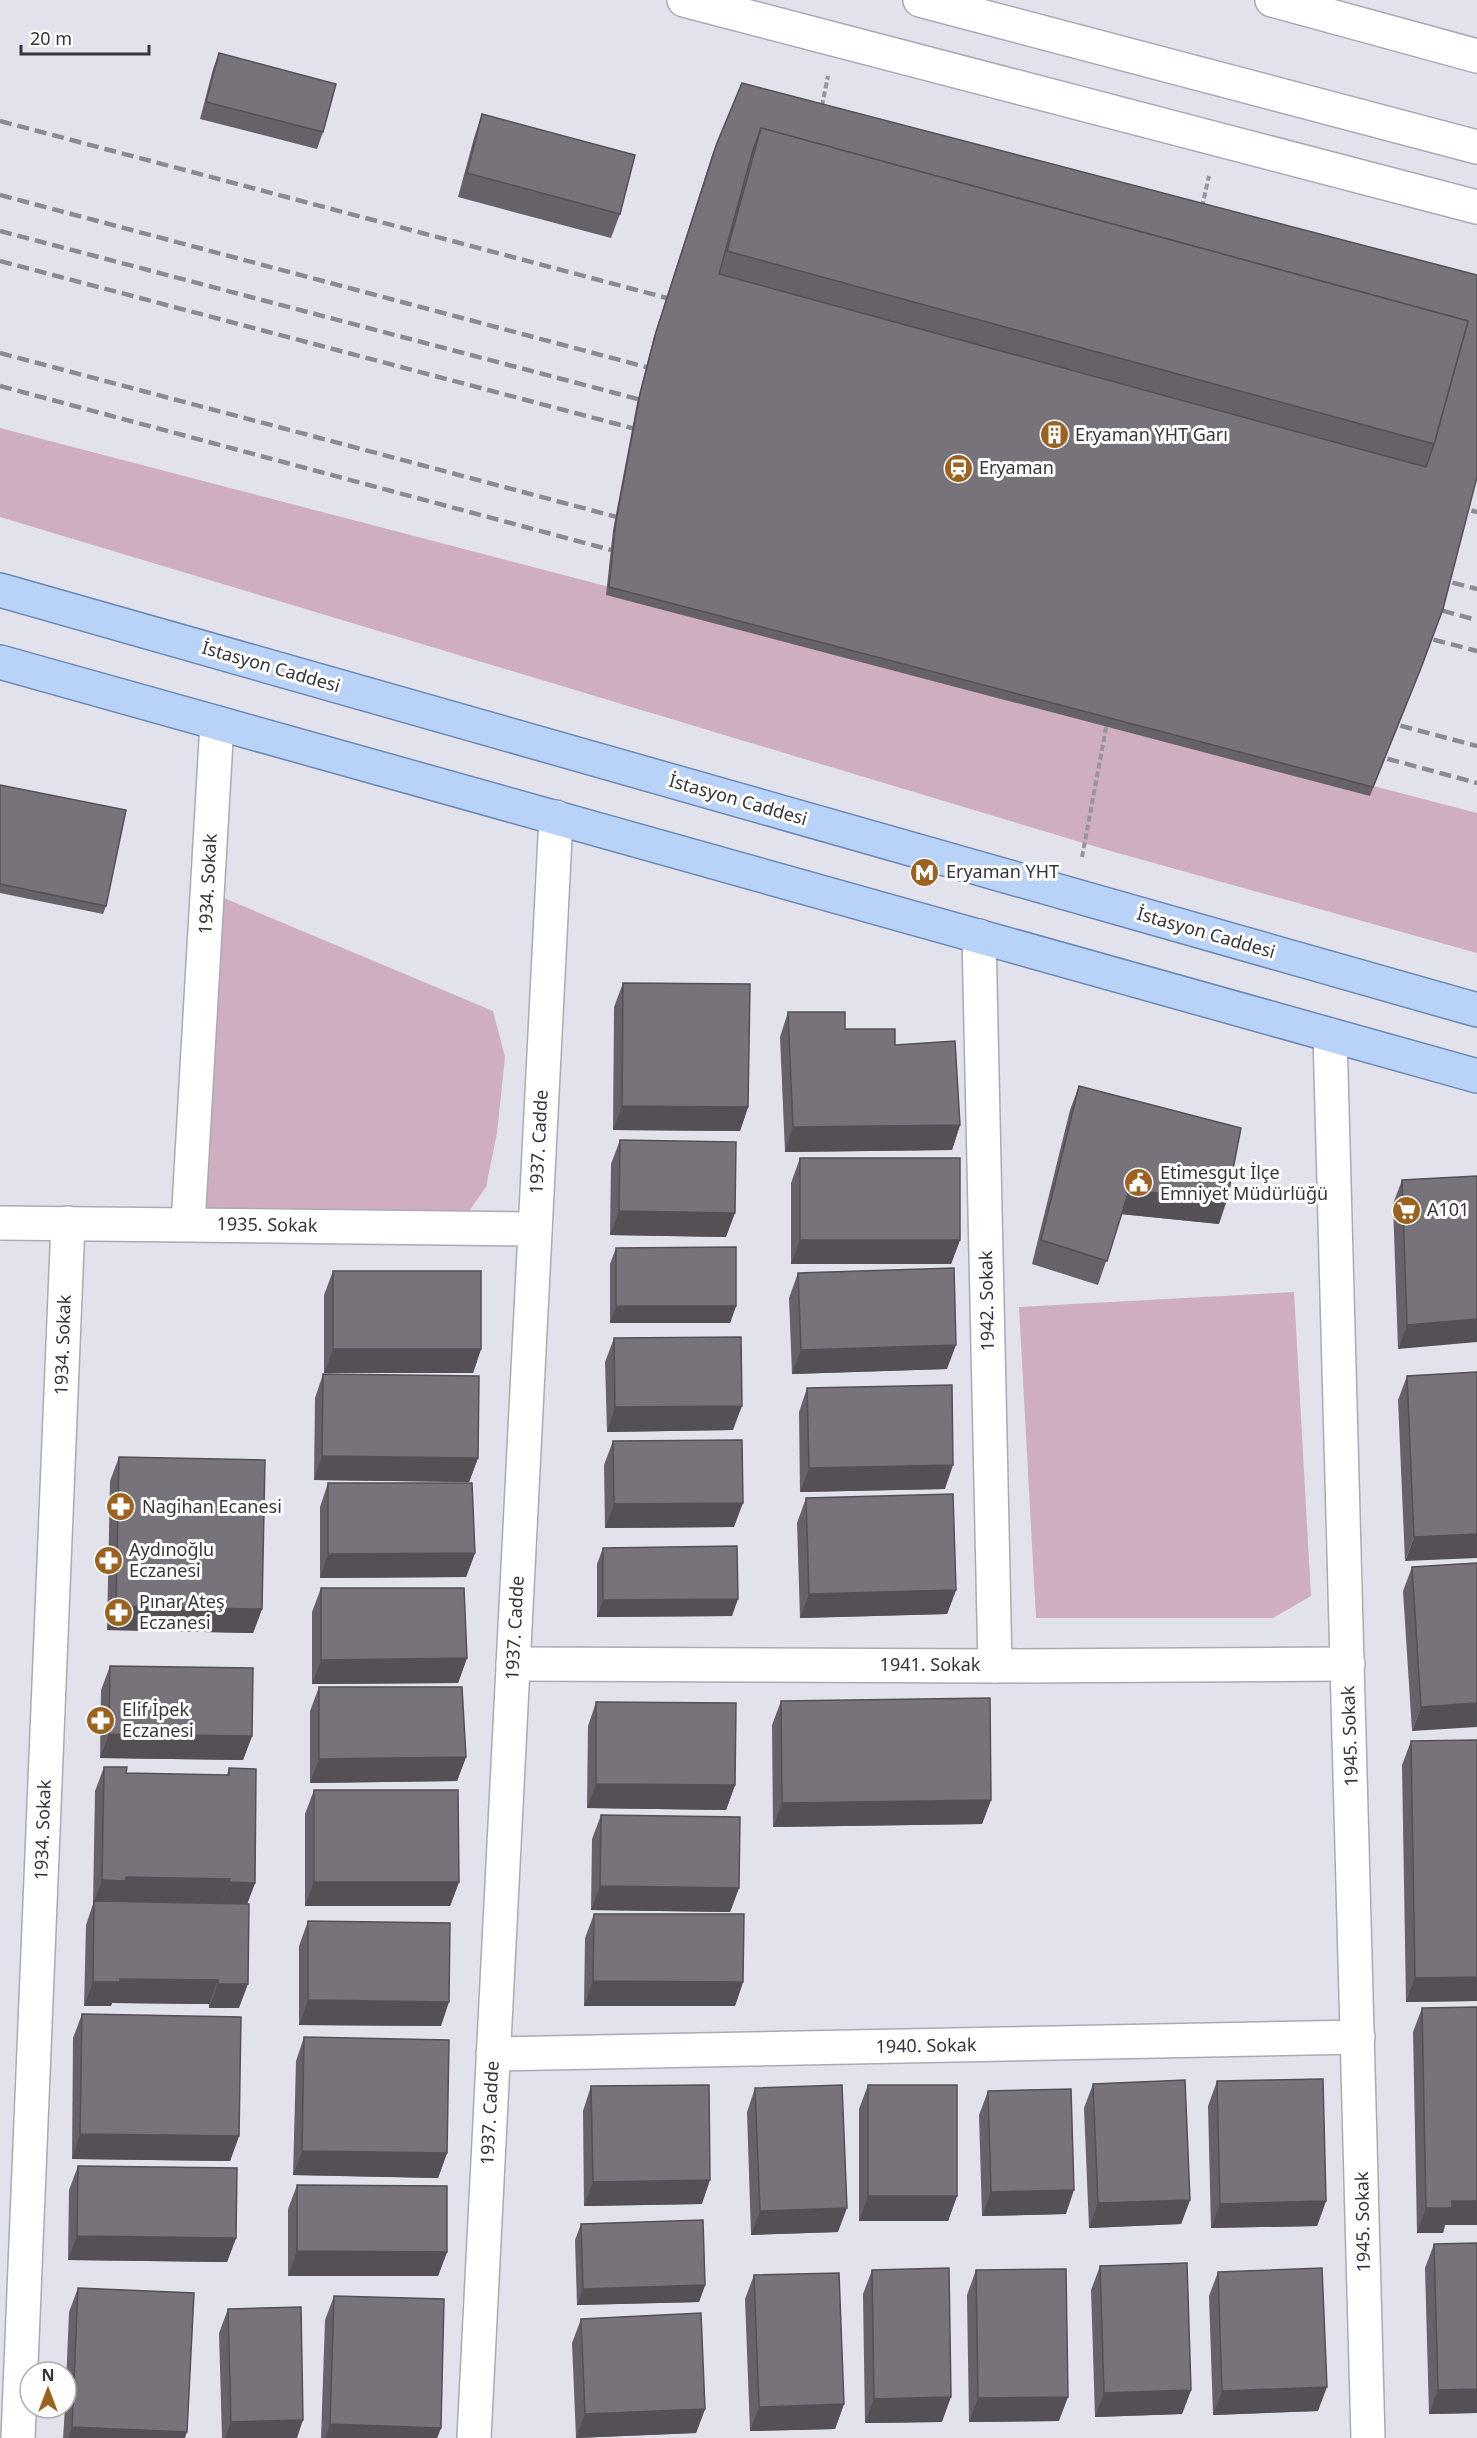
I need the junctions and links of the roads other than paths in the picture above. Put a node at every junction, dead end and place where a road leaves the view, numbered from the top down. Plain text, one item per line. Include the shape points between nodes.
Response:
1 (684, 0) edge
2 (920, 0) edge
3 (1272, 0) edge
4 (1477, 56) edge
5 (1477, 147) edge
6 (1477, 207) edge
7 (0, 590) edge
8 (0, 662) edge
9 (217, 723) junction
10 (556, 817) junction
11 (979, 936) junction
12 (1477, 1010) edge
13 (1330, 1035) junction
14 (1477, 1076) edge
15 (0, 1223) edge
16 (68, 1223) junction
17 (188, 1224) junction
18 (535, 1229) junction
19 (513, 1664) junction
20 (1348, 1664) junction
21 (994, 1666) junction
22 (1358, 2037) junction
23 (493, 2054) junction
24 (18, 2438) edge
25 (474, 2438) edge
26 (1368, 2438) edge

1 - 6 street
2 - 5 street
3 - 4 street
7 - 12 main road, İstasyon Caddesi
8 - 9 main road
9 - 10 main road
9 - 17 street, 1934. Sokak
10 - 11 main road
10 - 18 street, 1937. Cadde
11 - 13 main road
11 - 21 street, 1942. Sokak
13 - 14 main road
13 - 20 street, 1945. Sokak
15 - 16 street, 1935. Sokak
16 - 17 street, 1935. Sokak
16 - 24 street, 1934. Sokak
17 - 18 street, 1935. Sokak
18 - 19 street, 1937. Cadde
19 - 21 street, 1941. Sokak
19 - 23 street, 1937. Cadde
20 - 21 street, 1941. Sokak
20 - 22 street, 1945. Sokak
22 - 23 street, 1940. Sokak
22 - 26 street, 1945. Sokak
23 - 25 street, 1937. Cadde

